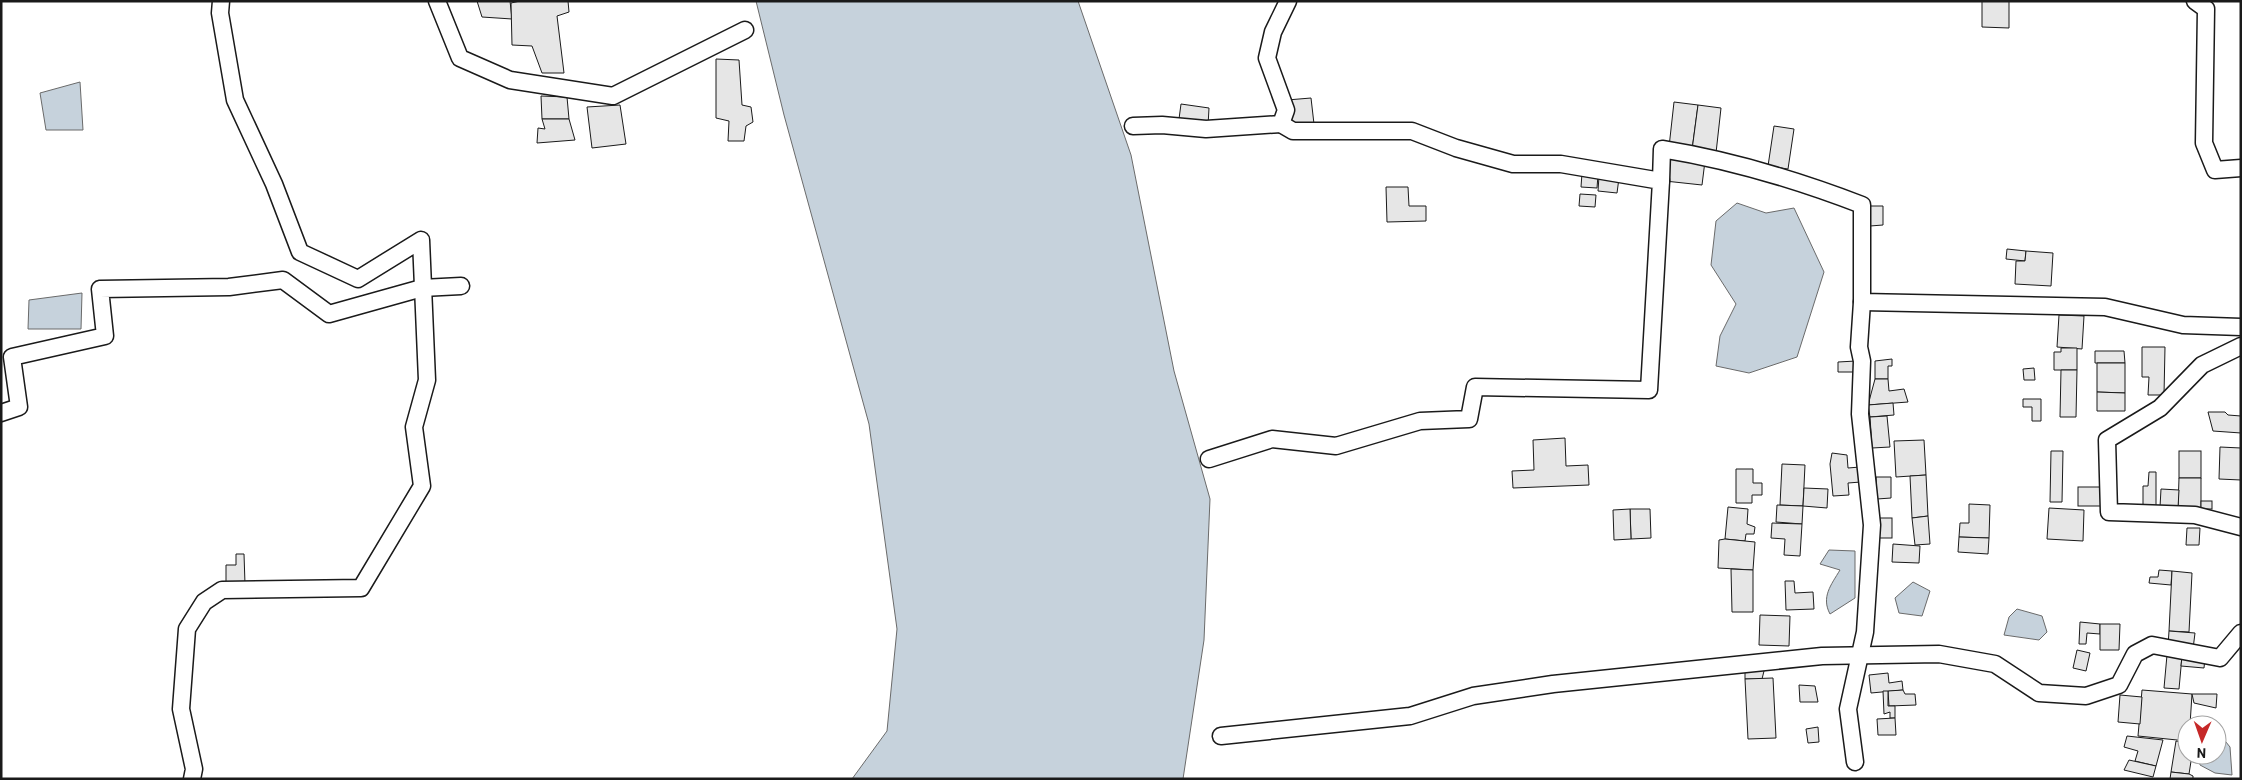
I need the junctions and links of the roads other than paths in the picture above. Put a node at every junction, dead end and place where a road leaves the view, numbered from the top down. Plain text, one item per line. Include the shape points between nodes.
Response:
1 (221, 1) edge
2 (437, 1) edge
3 (1288, 1) edge
4 (2203, 4) edge
5 (745, 30) dead end
6 (1281, 124) junction
7 (1133, 126) dead end
8 (2241, 168) edge
9 (1661, 181) junction
10 (461, 286) dead end
11 (422, 288) junction
12 (1862, 302) junction
13 (2241, 327) edge
14 (2241, 346) edge
15 (8, 378) edge
16 (1, 413) edge
17 (1209, 459) dead end
18 (2241, 527) edge
19 (2241, 633) edge
20 (1860, 654) junction
21 (1221, 736) dead end
22 (1855, 762) dead end
23 (192, 779) edge

1 - 11 street via 220,13 235,100 274,184 300,252 358,279 421,240
2 - 5 street via 460,58 510,80 613,96
3 - 6 street via 1273,32 1267,58 1286,110
4 - 8 street via 2204,143 2215,170
6 - 7 street via 1206,129
6 - 9 street via 1293,131 1412,131 1513,164 1561,164
9 - 12 street via 1662,150 1758,170 1862,205
9 - 17 street via 1649,390 1475,386 1469,420 1420,421 1336,446 1272,438
10 - 11 street
11 - 15 street via 329,314 283,280 229,287 100,289 105,336 12,357
11 - 23 street via 427,380 414,427 422,486 361,588 222,590 204,602 187,629 181,709 194,769
12 - 13 street via 2105,307 2183,325
12 - 20 street via 1860,414 1872,525 1865,632
14 - 18 street via 2202,365 2160,408 2107,440 2109,512 2195,515
15 - 16 street via 19,407
19 - 20 street via 2220,658 2152,645 2135,654 2119,685 2086,696 2039,693 1995,664 1939,654
20 - 21 street via 1701,667 1553,684 1472,696 1410,716
20 - 22 street via 1848,709

